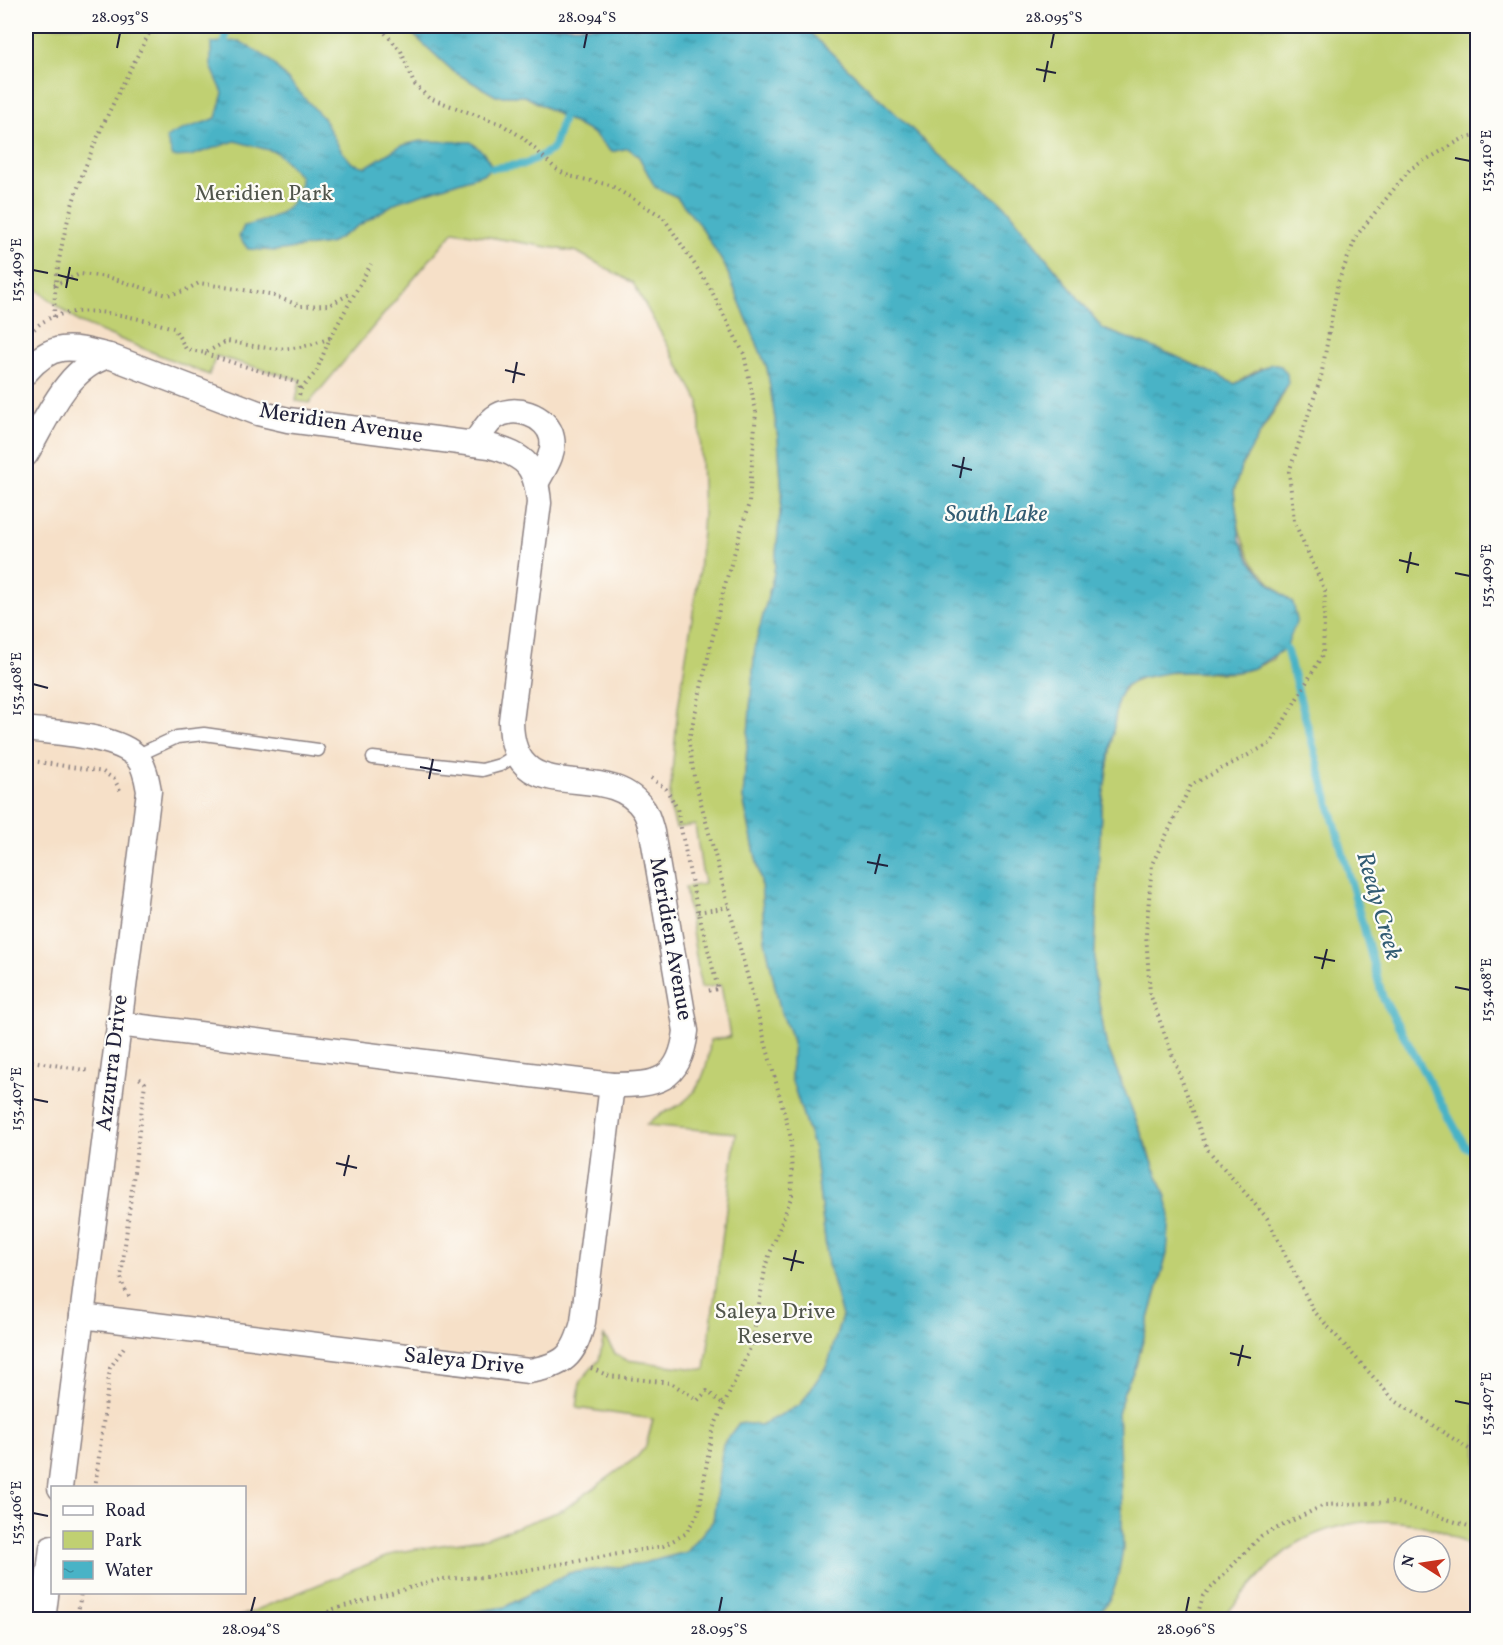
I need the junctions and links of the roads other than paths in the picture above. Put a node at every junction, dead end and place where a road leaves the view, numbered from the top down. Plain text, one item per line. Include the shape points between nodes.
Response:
1 (109, 356) junction
2 (26, 372) edge
3 (474, 444) junction
4 (26, 454) edge
5 (537, 482) junction
6 (26, 729) edge
7 (318, 750) dead end
8 (516, 755) junction
9 (136, 756) junction
10 (373, 758) dead end
11 (118, 1024) junction
12 (612, 1084) junction
13 (82, 1316) junction
14 (60, 1486) edge
15 (51, 1556) edge
16 (43, 1620) edge

1 - 2 street, Meridien Avenue via 61,347 48,352
1 - 3 street, Meridien Avenue via 258,413
1 - 4 street via 94,360 73,378
3 - 5 street, Meridien Avenue via 511,452 529,464
3 - 5 street via 494,417 510,411 527,412 542,422 552,436 552,455
5 - 8 street via 539,503 511,721
6 - 9 street via 116,743
7 - 9 lane via 204,734 177,737
8 - 10 lane via 482,770
8 - 12 street, Meridien Avenue via 536,774 611,786 630,795 645,811 652,832 682,996 684,1054 670,1074 646,1085
9 - 11 street, Azzurra Drive via 149,791
11 - 12 street, Meridien Avenue
11 - 13 street, Azzurra Drive
12 - 13 street, Saleya Drive via 583,1322 568,1358 551,1368 529,1371
13 - 14 street, Azzurra Drive
15 - 16 street

